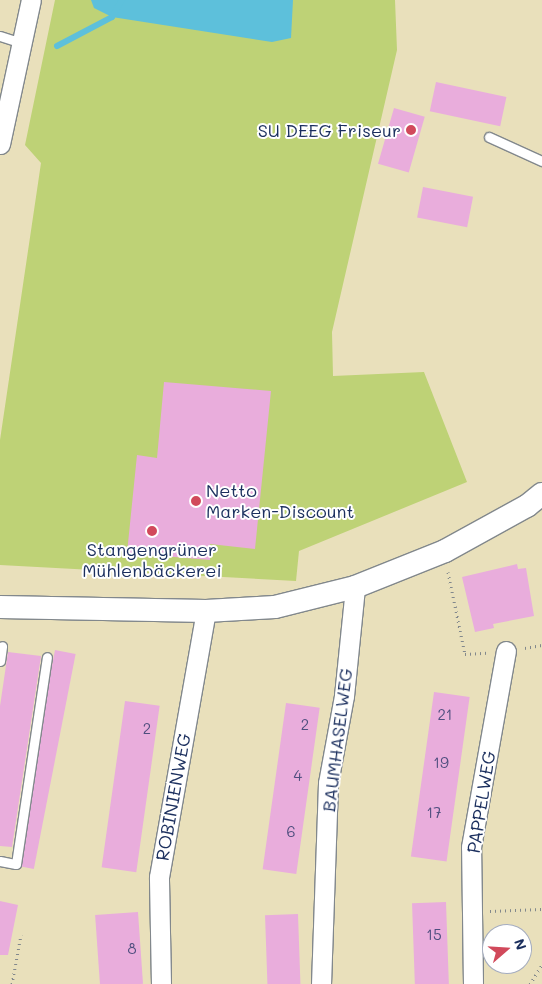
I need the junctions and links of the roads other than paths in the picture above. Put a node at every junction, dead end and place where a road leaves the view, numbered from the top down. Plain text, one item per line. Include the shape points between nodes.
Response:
1 (31, 0) edge
2 (0, 36) edge
3 (22, 43) junction
4 (489, 137) dead end
5 (0, 144) edge
6 (542, 161) edge
7 (542, 494) edge
8 (355, 587) junction
9 (0, 607) edge
10 (206, 611) junction
11 (2, 646) dead end
12 (506, 652) road end
13 (47, 657) dead end
14 (0, 661) edge
15 (0, 861) edge
16 (161, 984) edge
17 (321, 984) edge
18 (473, 984) edge

1 - 3 street
2 - 3 lane
3 - 5 street
4 - 6 lane
7 - 8 street via 527,506 445,551
8 - 10 street via 275,607
8 - 17 street, BAUMHASELWEG via 344,696 328,783
9 - 10 street
10 - 16 street, ROBINIENWEG via 159,877
11 - 14 lane
12 - 18 street, PAPPELWEG via 471,847
13 - 15 lane via 16,864

